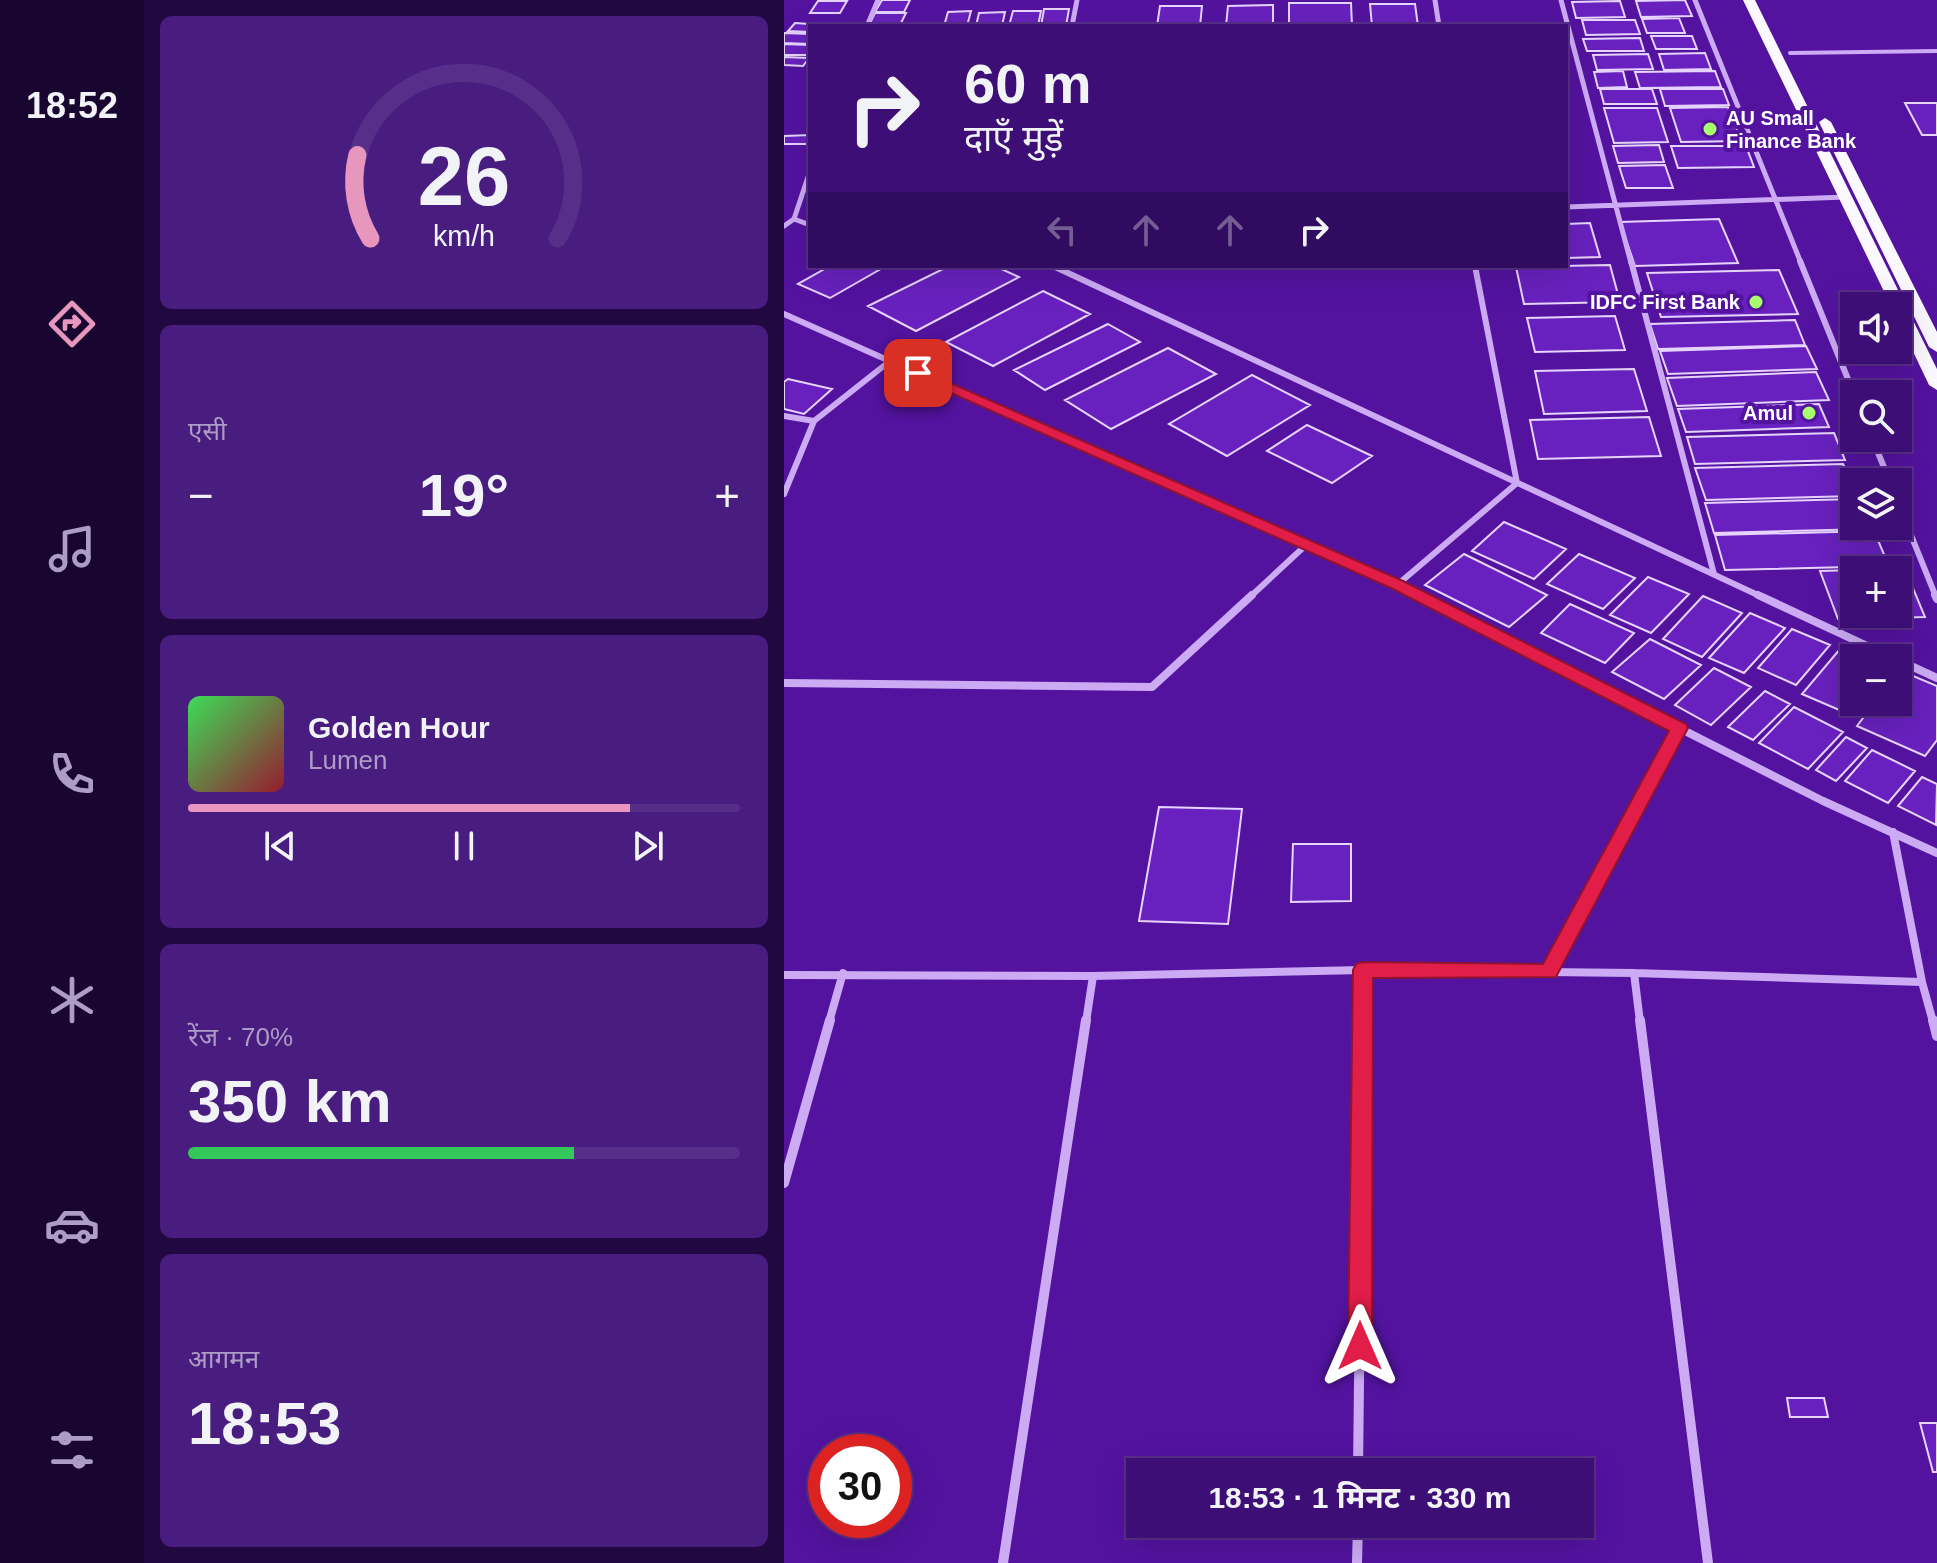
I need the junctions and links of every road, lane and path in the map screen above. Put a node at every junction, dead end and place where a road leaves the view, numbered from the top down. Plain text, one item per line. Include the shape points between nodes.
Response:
1 (878, 0) edge
2 (1077, 0) edge
3 (1435, 0) edge
4 (1561, 0) edge
5 (1695, 0) edge
6 (1749, 0) edge
7 (1764, 0) edge
8 (868, 24) edge
9 (1072, 24) edge
10 (1439, 24) edge
11 (1567, 24) edge
12 (1568, 27) edge
13 (1937, 51) edge
14 (1790, 53) junction
15 (808, 177) edge
16 (1846, 197) junction
17 (1775, 199) junction
18 (1615, 206) junction
19 (1568, 207) edge
20 (794, 219) junction
21 (808, 224) edge
22 (784, 226) edge
23 (1057, 268) edge
24 (1475, 268) edge
25 (784, 314) edge
26 (1937, 347) edge
27 (890, 361) junction
28 (1848, 380) edge
29 (1937, 385) edge
30 (784, 416) edge
31 (814, 421) junction
32 (1517, 483) junction
33 (784, 494) edge
34 (1912, 537) edge
35 (1306, 545) junction
36 (1714, 574) junction
37 (1397, 585) junction
38 (1937, 599) edge
39 (1864, 644) edge
40 (1912, 666) edge
41 (1937, 678) edge
42 (784, 683) edge
43 (1679, 728) junction
44 (1893, 832) junction
45 (1937, 853) edge
46 (1363, 970) junction
47 (1549, 972) junction
48 (843, 973) junction
49 (1634, 973) junction
50 (784, 975) edge
51 (1093, 976) junction
52 (1922, 982) junction
53 (1937, 1036) edge
54 (784, 1183) edge
55 (1358, 1458) edge
56 (1358, 1538) edge
57 (1003, 1563) edge
58 (1357, 1563) edge
59 (1708, 1563) edge

1 - 8 street
2 - 9 street
3 - 10 street
4 - 11 street
5 - 17 street
6 - 16 main road
7 - 14 main road
12 - 18 street
13 - 14 lane
14 - 26 main road
15 - 20 street
16 - 17 street
16 - 29 main road
17 - 18 street
17 - 28 street
18 - 19 street
18 - 36 street
20 - 21 street
20 - 22 street
23 - 32 street
24 - 32 street
25 - 27 street
27 - 31 street
27 - 35 street
30 - 31 street
31 - 33 street
32 - 36 street
32 - 37 street
34 - 38 street
35 - 37 street
35 - 42 street via 1152,687
36 - 39 street
37 - 43 street
40 - 41 street
43 - 44 street
43 - 47 street
44 - 45 street
44 - 52 street
46 - 47 street
46 - 51 street
46 - 55 street
47 - 49 street
48 - 50 street
48 - 51 street
48 - 54 street
49 - 52 street
49 - 59 street
51 - 57 street
52 - 53 street
56 - 58 street

